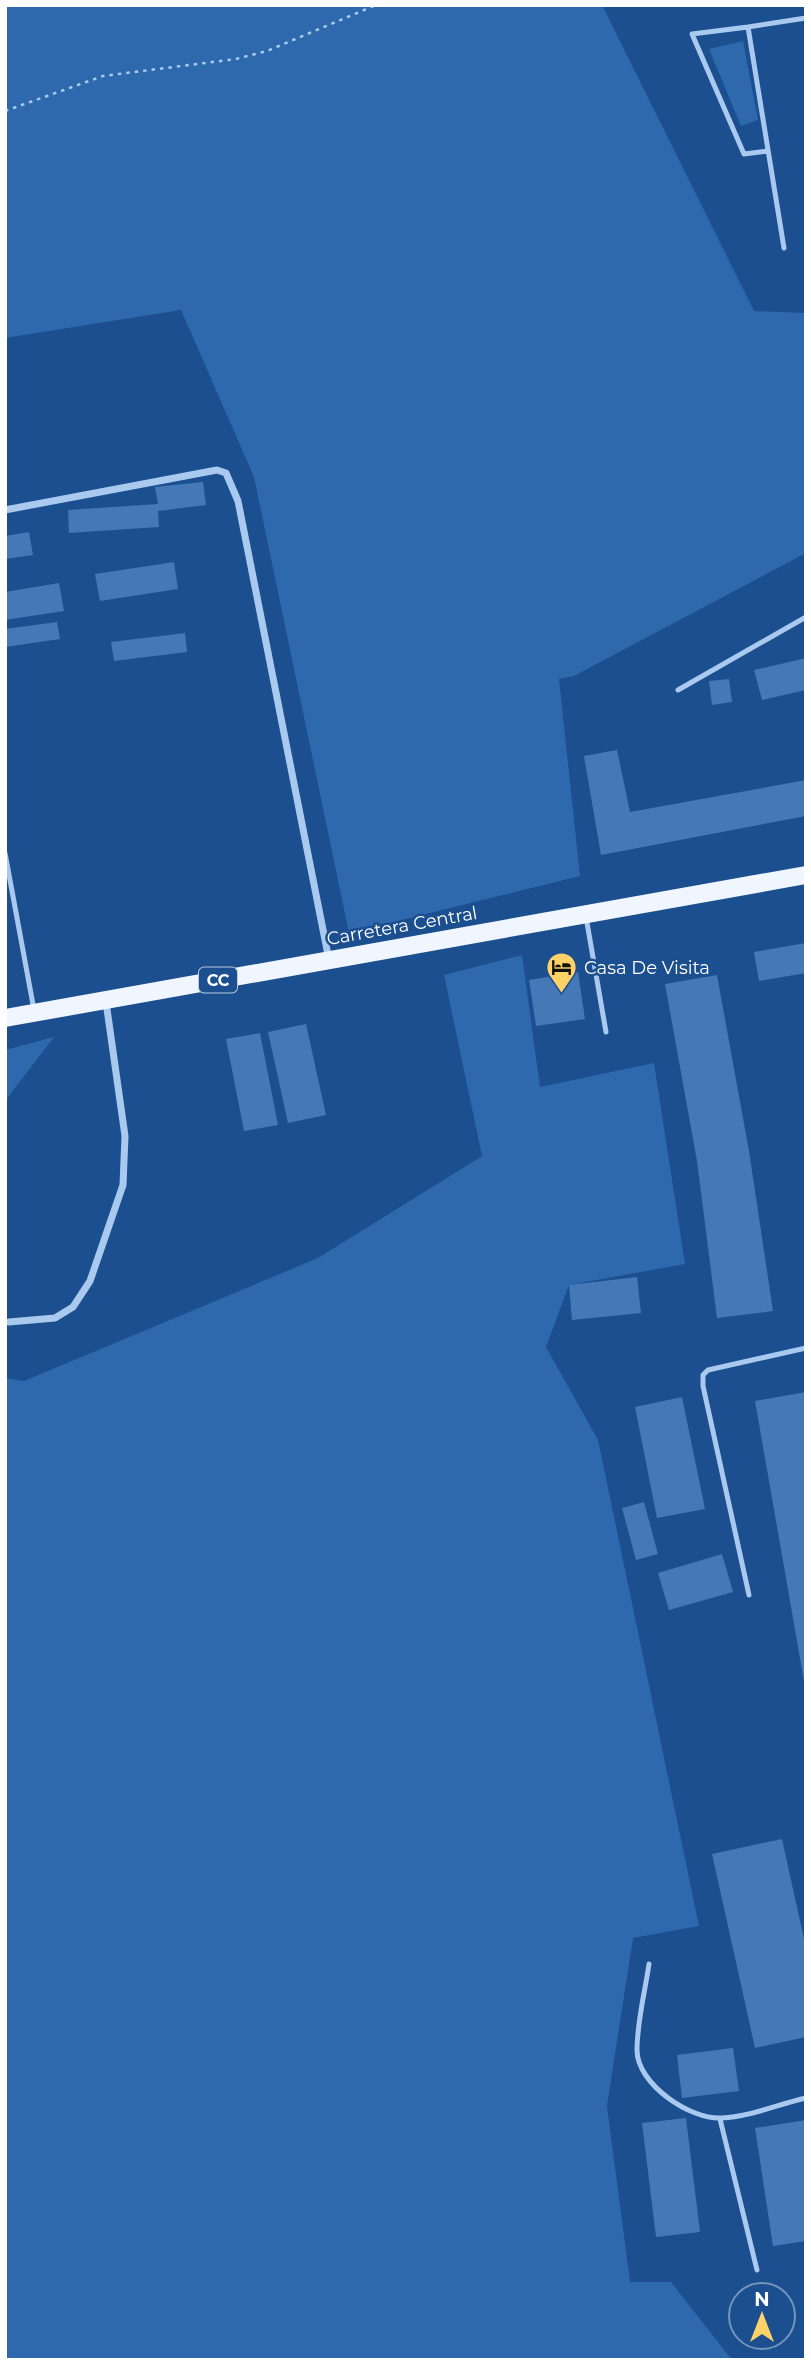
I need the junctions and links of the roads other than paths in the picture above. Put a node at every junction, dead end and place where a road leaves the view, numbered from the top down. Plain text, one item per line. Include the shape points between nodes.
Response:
1 (806, 18) edge
2 (748, 27) junction
3 (768, 151) junction
4 (784, 248) dead end
5 (5, 510) edge
6 (806, 617) edge
7 (678, 690) dead end
8 (5, 853) edge
9 (806, 875) edge
10 (586, 914) junction
11 (329, 960) junction
12 (106, 1000) junction
13 (34, 1013) junction
14 (5, 1018) edge
15 (606, 1032) dead end
16 (9, 1322) dead end
17 (806, 1348) edge
18 (750, 1595) dead end
19 (649, 1964) dead end
20 (806, 2098) edge
21 (720, 2119) junction
22 (757, 2270) dead end

1 - 2 lane
2 - 3 lane
2 - 3 lane via 692,34 744,154
3 - 4 lane
5 - 11 street via 192,474 226,473 238,501
6 - 7 lane
8 - 13 lane
9 - 10 main road, Carretera Central / CC
10 - 11 main road, Carretera Central / CC
10 - 15 lane
11 - 12 main road, Carretera Central / CC
12 - 13 main road, Carretera Central / CC
12 - 16 street via 125,1136 123,1185 90,1281 72,1307 55,1318
13 - 14 main road, Carretera Central / CC
17 - 18 lane via 708,1370 703,1376
19 - 21 lane via 637,2050 640,2069 665,2097
20 - 21 lane
21 - 22 lane

